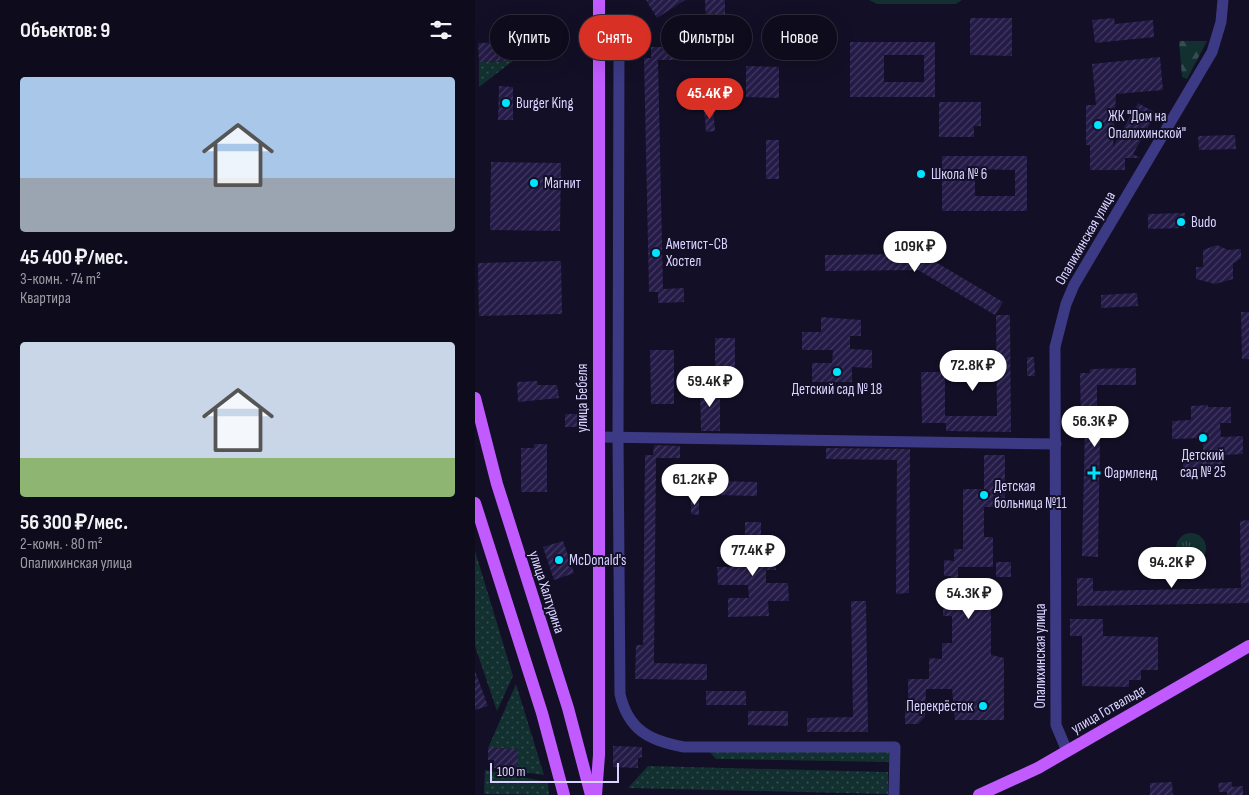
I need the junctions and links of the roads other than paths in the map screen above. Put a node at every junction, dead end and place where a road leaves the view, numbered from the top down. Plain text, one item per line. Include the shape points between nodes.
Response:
1 (599, 0) edge
2 (1223, 0) edge
3 (599, 15) edge
4 (598, 60) edge
5 (619, 60) edge
6 (475, 398) edge
7 (599, 437) junction
8 (618, 438) junction
9 (1056, 444) junction
10 (475, 503) edge
11 (1249, 646) edge
12 (1067, 751) junction
13 (564, 795) edge
14 (591, 795) edge
15 (596, 795) edge
16 (894, 795) edge
17 (979, 795) edge

1 - 3 main road, улица Бебеля
2 - 9 street, Опалихинская улица via 1221,22 1212,52 1084,267 1066,304 1055,347
4 - 7 main road, улица Бебеля
5 - 8 street
6 - 14 main road, улица Халтурина via 497,484 568,708
7 - 8 street
7 - 15 main road, улица Бебеля via 599,755
8 - 9 street
8 - 16 street via 621,694 623,709 632,721 643,733 660,743 684,747 895,747
9 - 12 street, Опалихинская улица via 1056,725
10 - 13 main road via 542,714
11 - 12 main road, улица Готвальда
12 - 17 main road, улица Готвальда

